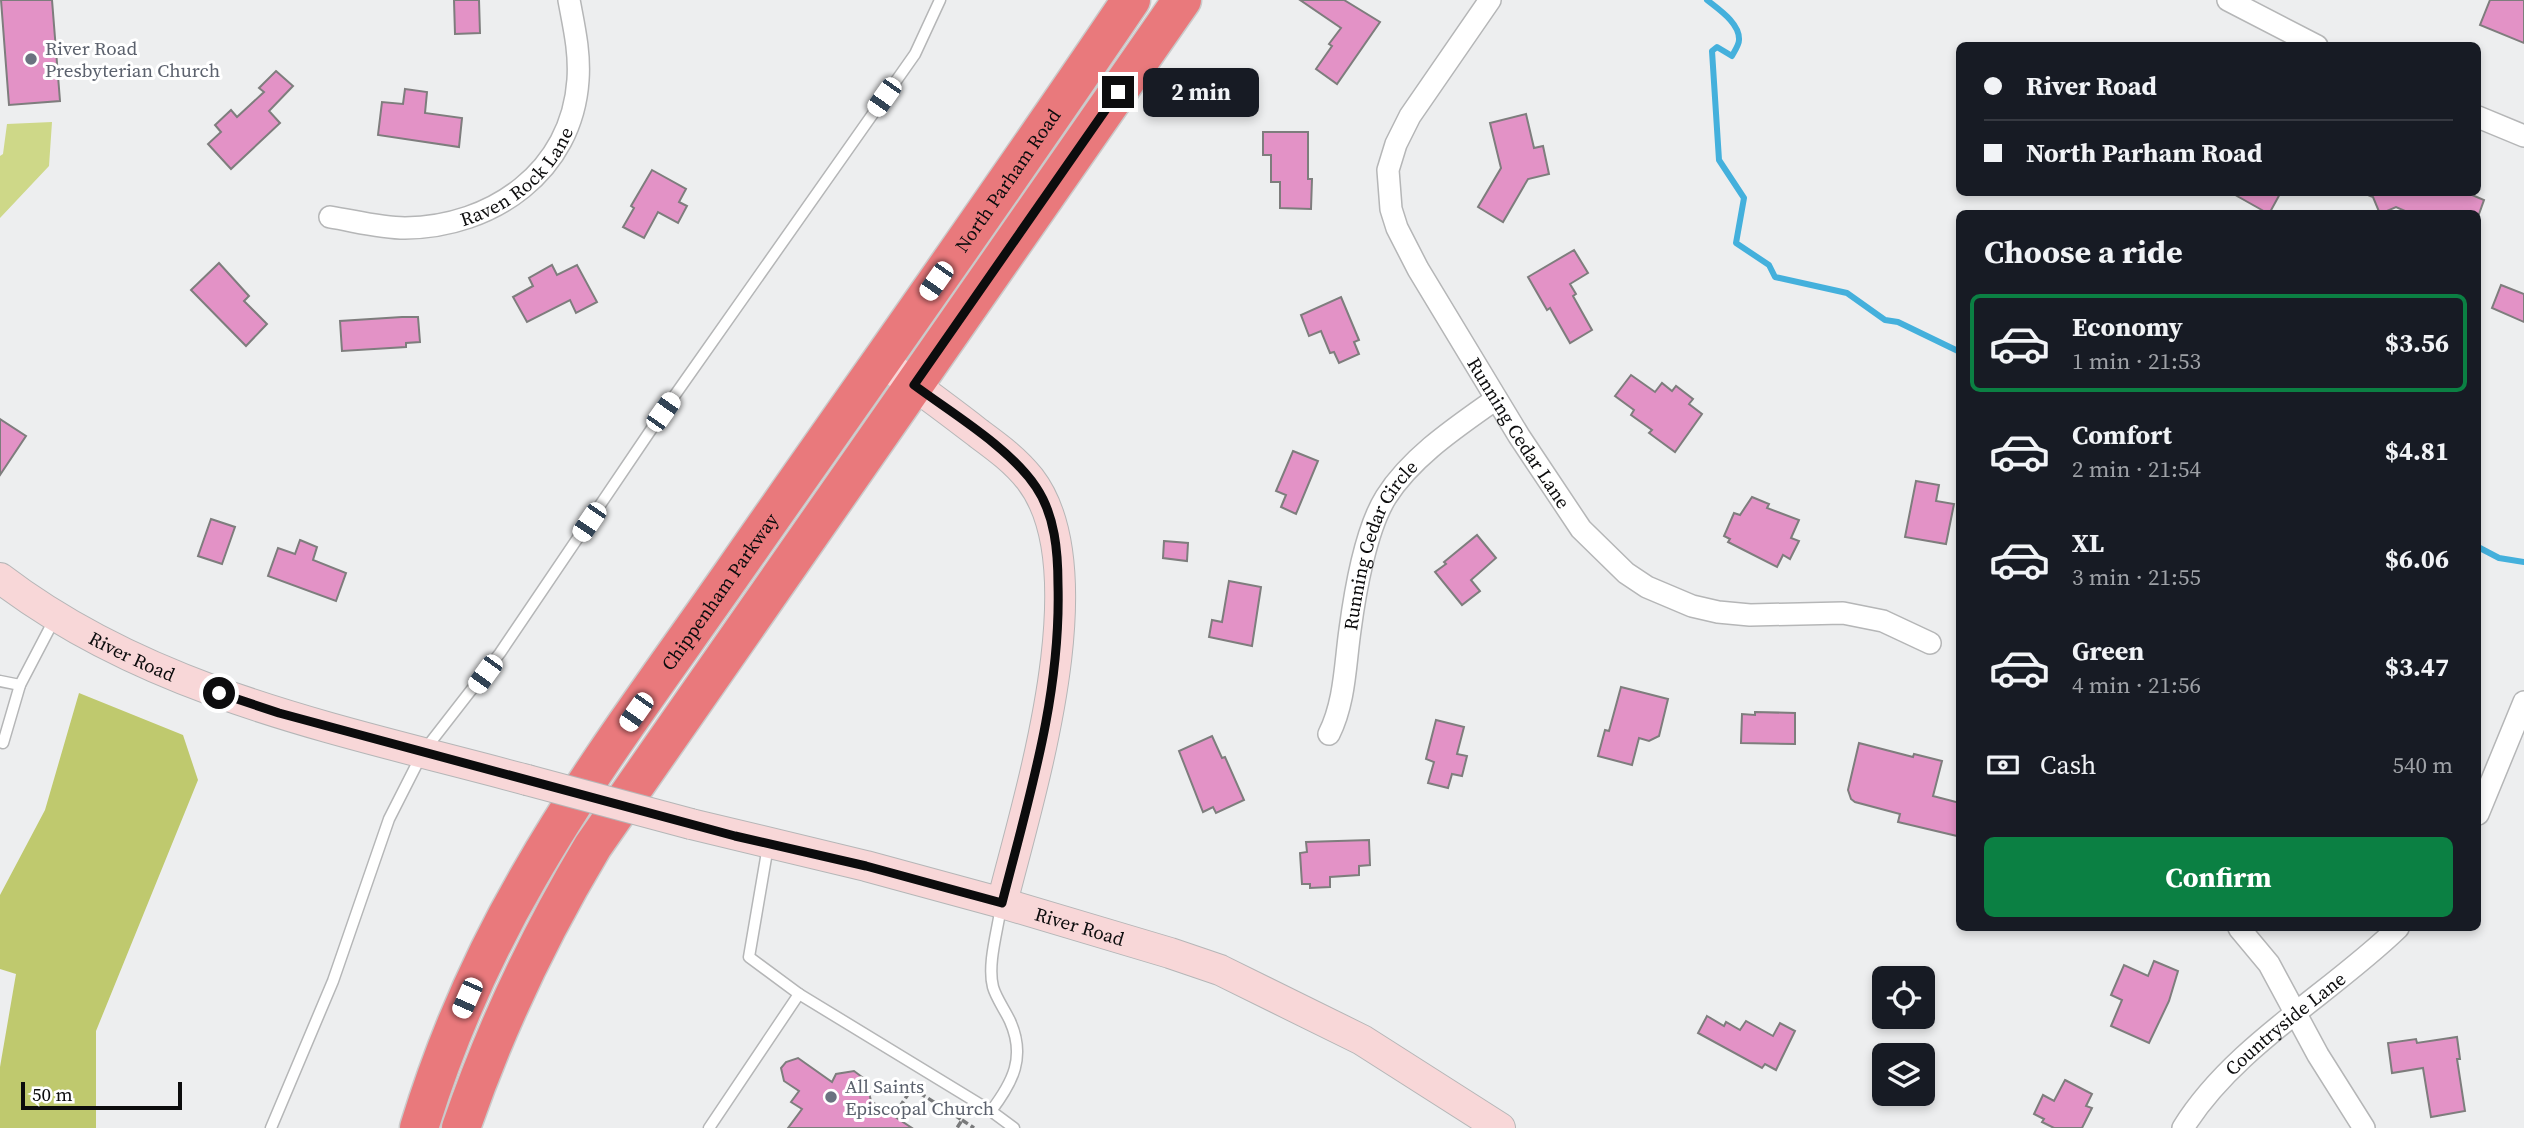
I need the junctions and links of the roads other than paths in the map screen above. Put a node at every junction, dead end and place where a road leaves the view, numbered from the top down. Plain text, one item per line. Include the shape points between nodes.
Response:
1 (569, 0) edge
2 (940, 0) edge
3 (1131, 0) edge
4 (1182, 0) edge
5 (1490, 0) edge
6 (2228, 0) edge
7 (2309, 42) edge
8 (2481, 118) edge
9 (2524, 136) edge
10 (331, 217) dead end
11 (880, 360) junction
12 (914, 385) junction
13 (1496, 398) junction
14 (0, 578) edge
15 (56, 615) junction
16 (1930, 643) dead end
17 (0, 681) edge
18 (20, 685) junction
19 (2524, 702) edge
20 (1329, 734) dead end
21 (0, 742) edge
22 (423, 752) junction
23 (2481, 807) edge
24 (769, 844) junction
25 (1002, 903) junction
26 (2242, 931) edge
27 (2395, 931) edge
28 (799, 994) junction
29 (2297, 1013) junction
30 (991, 1111) junction
31 (271, 1128) edge
32 (419, 1128) edge
33 (461, 1128) edge
34 (709, 1128) edge
35 (1014, 1128) edge
36 (1500, 1128) edge
37 (2183, 1128) edge
38 (2364, 1128) edge

1 - 10 street, Raven Rock Lane via 579,48 576,94 560,146 540,172 500,203 431,226 390,227
2 - 22 lane via 915,54 500,653
3 - 11 highway, North Parham Road
4 - 12 highway, North Parham Road
5 - 13 street, Running Cedar Lane via 1410,116 1388,170 1388,192 1397,228
6 - 7 street
8 - 9 street
11 - 12 main road
11 - 32 highway, Chippenham Parkway via 547,844 475,981
12 - 25 main road via 1018,466 1045,504 1056,545 1056,669 1045,734
12 - 33 highway, Chippenham Parkway via 593,846 519,983
13 - 16 street, Running Cedar Lane via 1581,529 1610,560 1647,587 1676,601 1718,612 1843,613 1883,621
13 - 20 street, Running Cedar Circle via 1441,440 1385,499 1367,545 1341,701
14 - 15 main road, River Road
15 - 18 lane
15 - 22 main road, River Road via 138,661 196,686
17 - 18 lane
18 - 21 lane via 4,743
19 - 23 street
22 - 24 main road, River Road, bridge
22 - 31 lane via 389,819 333,981
24 - 25 main road, River Road
24 - 28 lane via 749,957
25 - 30 lane via 990,968 993,987 1012,1024 1016,1069
25 - 36 main road, River Road via 1220,970 1362,1040
26 - 29 street via 2269,964
27 - 29 street, Countryside Lane
28 - 30 lane
28 - 34 lane
29 - 37 street, Countryside Lane via 2235,1065
29 - 38 street
30 - 35 lane

